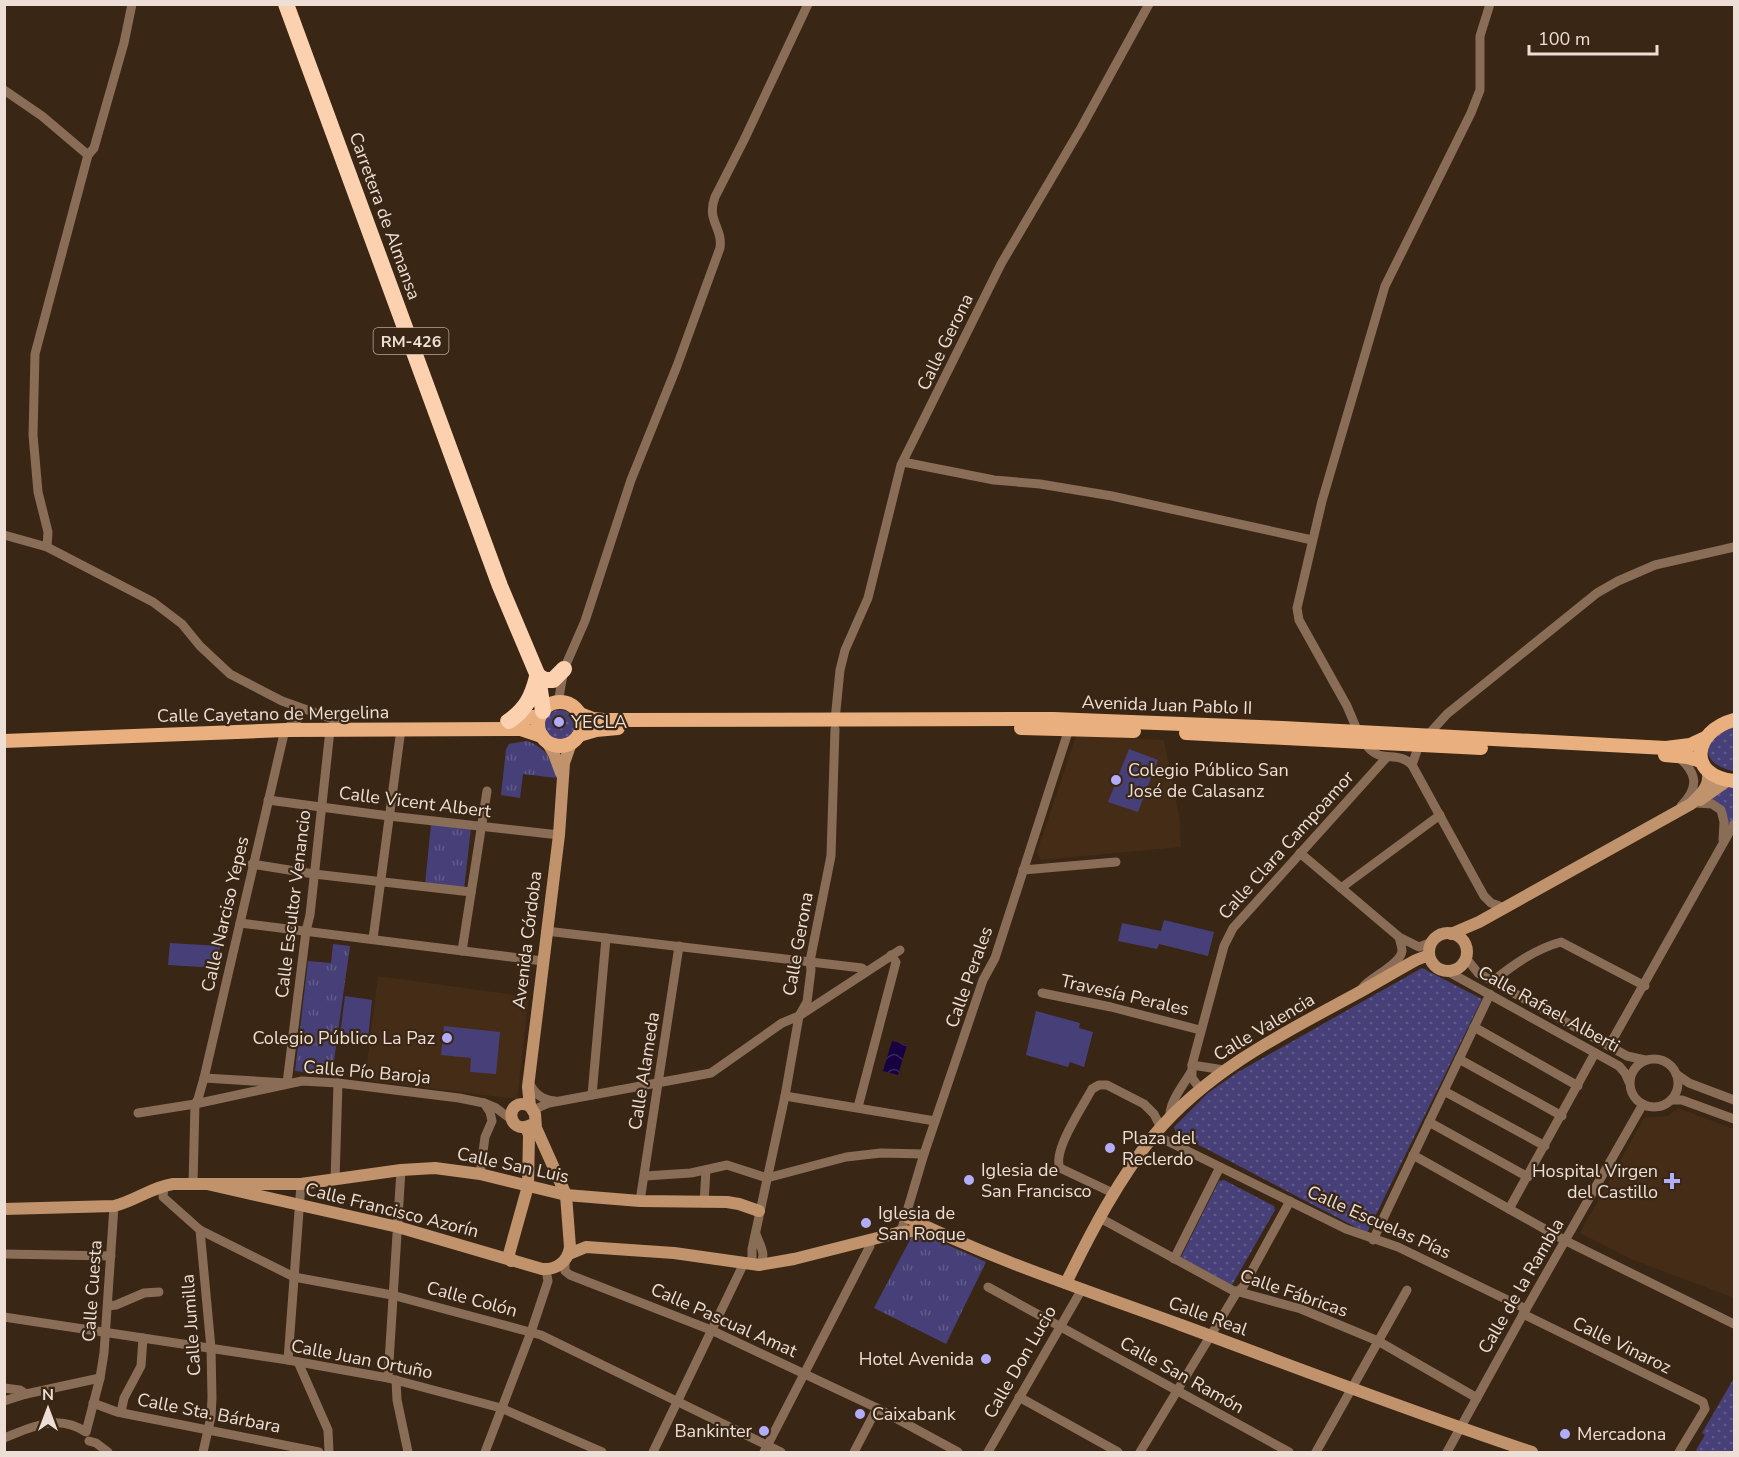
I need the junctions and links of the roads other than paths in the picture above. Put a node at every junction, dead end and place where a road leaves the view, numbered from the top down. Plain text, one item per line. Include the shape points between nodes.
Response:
1 (132, 4) edge
2 (286, 4) edge
3 (808, 4) edge
4 (1149, 4) edge
5 (1490, 4) edge
6 (4, 90) edge
7 (88, 155) junction
8 (903, 462) junction
9 (4, 535) edge
10 (1312, 540) junction
11 (47, 547) junction
12 (1734, 547) edge
13 (538, 676) junction
14 (563, 677) junction
15 (297, 707) junction
16 (554, 707) junction
17 (580, 714) junction
18 (1734, 720) edge
19 (509, 721) junction
20 (626, 724) junction
21 (835, 724) junction
22 (290, 726) junction
23 (336, 726) junction
24 (401, 729) junction
25 (1069, 729) junction
26 (4, 733) edge
27 (544, 738) junction
28 (1361, 738) junction
29 (1705, 738) junction
30 (575, 739) junction
31 (1422, 740) junction
32 (4, 741) edge
33 (1677, 756) junction
34 (1387, 757) junction
35 (1412, 765) junction
36 (1704, 765) junction
37 (562, 777) junction
38 (1731, 780) edge
39 (487, 791) dead end
40 (268, 800) junction
41 (1690, 804) junction
42 (322, 807) junction
43 (1675, 812) junction
44 (1440, 815) junction
45 (389, 816) junction
46 (1734, 824) edge
47 (482, 826) junction
48 (559, 835) junction
49 (1721, 846) junction
50 (1300, 853) junction
51 (1116, 862) dead end
52 (252, 864) junction
53 (1023, 870) junction
54 (314, 874) junction
55 (380, 882) junction
56 (1341, 888) junction
57 (471, 892) junction
58 (1484, 896) junction
59 (1505, 908) junction
60 (1479, 922) junction
61 (240, 923) junction
62 (1464, 929) junction
63 (306, 931) junction
64 (546, 931) junction
65 (1451, 934) junction
66 (1398, 937) junction
67 (606, 938) junction
68 (373, 939) junction
69 (680, 946) junction
70 (1431, 949) junction
71 (900, 950) dead end
72 (462, 951) junction
73 (1466, 952) junction
74 (891, 955) junction
75 (543, 961) junction
76 (810, 961) junction
77 (1447, 971) junction
78 (866, 972) junction
79 (1493, 981) junction
80 (1645, 986) junction
81 (1042, 993) dead end
82 (1359, 993) junction
83 (1490, 994) junction
84 (799, 1016) junction
85 (1474, 1027) junction
86 (1200, 1030) junction
87 (1609, 1046) junction
88 (1595, 1053) junction
89 (1459, 1059) junction
90 (1645, 1060) junction
91 (1191, 1069) junction
92 (1224, 1070) junction
93 (1676, 1074) junction
94 (204, 1078) junction
95 (659, 1082) junction
96 (1629, 1082) junction
97 (287, 1083) junction
98 (338, 1083) junction
99 (528, 1084) junction
100 (1578, 1086) junction
101 (1201, 1090) junction
102 (1444, 1091) junction
103 (592, 1095) junction
104 (785, 1096) junction
105 (1671, 1100) junction
106 (1734, 1100) edge
107 (563, 1101) junction
108 (484, 1103) junction
109 (195, 1104) junction
110 (1643, 1104) junction
111 (858, 1107) junction
112 (138, 1113) dead end
113 (522, 1115) junction
114 (1562, 1116) junction
115 (1734, 1119) edge
116 (935, 1121) junction
117 (1429, 1122) junction
118 (491, 1126) junction
119 (1162, 1127) junction
120 (1545, 1146) junction
121 (924, 1154) junction
122 (1413, 1155) junction
123 (1220, 1167) junction
124 (401, 1170) junction
125 (706, 1170) junction
126 (480, 1174) junction
127 (645, 1176) junction
128 (1528, 1177) junction
129 (767, 1178) junction
130 (335, 1180) junction
131 (193, 1184) junction
132 (207, 1184) junction
133 (301, 1184) junction
134 (164, 1186) junction
135 (528, 1186) junction
136 (1115, 1194) junction
137 (566, 1195) junction
138 (141, 1197) junction
139 (640, 1201) junction
140 (1290, 1201) junction
141 (169, 1203) junction
142 (704, 1203) junction
143 (299, 1205) junction
144 (114, 1206) junction
145 (4, 1209) edge
146 (1509, 1209) junction
147 (759, 1211) junction
148 (905, 1216) junction
149 (1101, 1218) junction
150 (398, 1227) junction
151 (200, 1230) junction
152 (897, 1233) junction
153 (942, 1235) junction
154 (1373, 1239) junction
155 (868, 1241) junction
156 (1566, 1241) junction
157 (4, 1254) edge
158 (111, 1256) junction
159 (567, 1257) junction
160 (1174, 1258) junction
161 (511, 1261) junction
162 (753, 1264) junction
163 (547, 1275) junction
164 (570, 1275) junction
165 (294, 1276) junction
166 (1066, 1282) junction
167 (988, 1287) dead end
168 (1082, 1289) junction
169 (1407, 1290) dead end
170 (159, 1292) dead end
171 (1237, 1292) junction
172 (392, 1295) junction
173 (108, 1306) junction
174 (1524, 1312) junction
175 (4, 1317) edge
176 (1734, 1324) edge
177 (1060, 1327) junction
178 (711, 1330) junction
179 (106, 1332) junction
180 (531, 1332) junction
181 (1210, 1336) junction
182 (143, 1338) junction
183 (1378, 1341) junction
184 (211, 1348) junction
185 (288, 1360) junction
186 (298, 1362) junction
187 (804, 1373) junction
188 (100, 1378) junction
189 (392, 1379) junction
190 (4, 1388) edge
191 (1352, 1389) junction
192 (1178, 1392) junction
193 (26, 1394) junction
194 (1019, 1397) junction
195 (1477, 1398) junction
196 (677, 1400) junction
197 (4, 1401) edge
198 (93, 1403) junction
199 (501, 1408) junction
200 (877, 1408) junction
201 (121, 1412) junction
202 (1461, 1428) junction
203 (208, 1430) junction
204 (87, 1436) junction
205 (4, 1438) edge
206 (766, 1449) edge
207 (90, 1452) edge
208 (108, 1452) edge
209 (204, 1452) edge
210 (319, 1452) edge
211 (329, 1452) edge
212 (408, 1452) edge
213 (485, 1452) edge
214 (602, 1452) edge
215 (653, 1452) edge
216 (781, 1452) edge
217 (854, 1452) edge
218 (958, 1452) edge
219 (987, 1452) edge
220 (1118, 1452) edge
221 (1140, 1452) edge
222 (1289, 1452) edge
223 (1316, 1452) edge
224 (1447, 1452) edge
225 (1532, 1452) edge
226 (1679, 1452) edge

1 - 7 street via 94,148
2 - 13 highway, Carretera de Almansa / RM-426 via 500,586
3 - 14 street via 715,197 712,216 721,238 720,248
4 - 8 street, Calle Gerona via 1001,264
5 - 10 street via 1480,36 1480,90 1385,286
6 - 7 street
7 - 11 street via 36,345 33,435
8 - 10 street via 994,480 1112,496
8 - 21 street, Calle Gerona via 868,598 845,650
9 - 11 street
10 - 28 street via 1297,615
11 - 15 street via 153,602 182,624 230,674
12 - 31 street via 1655,565 1598,593 1466,698
13 - 14 highway via 544,680
13 - 16 highway, RM-426
13 - 19 highway via 529,703
14 - 16 street
15 - 22 street, Calle Narciso Yepes via 300,714
15 - 23 street
16 - 17 main road
16 - 19 main road, Calle Cayetano de Mergelina
16 - 27 main road via 539,729
17 - 20 main road
17 - 30 main road via 582,725
18 - 29 main road, Avenida Juan Pablo II
19 - 23 main road, Calle Cayetano de Mergelina
20 - 21 main road, Avenida Juan Pablo II
20 - 30 main road
21 - 25 main road, Avenida Juan Pablo II
21 - 28 main road, Avenida Juan Pablo II via 1061,719
21 - 76 street, Calle Gerona via 831,856
22 - 23 main road, Calle Cayetano de Mergelina
22 - 26 main road, Calle Cayetano de Mergelina
22 - 32 main road, Calle Cayetano de Mergelina
22 - 40 street, Calle Narciso Yepes
23 - 24 main road, Calle Cayetano de Mergelina
23 - 42 street, Calle Escultor Venancio
24 - 27 main road, Calle Cayetano de Mergelina via 521,729
24 - 45 street
25 - 28 main road, Avenida Juan Pablo II
25 - 53 street, Calle Perales
27 - 30 main road via 559,746
27 - 37 main road
28 - 31 main road, Avenida Juan Pablo II
28 - 34 street via 1373,754
29 - 31 main road, Avenida Juan Pablo II via 1690,745 1666,748
29 - 36 main road via 1700,749
30 - 37 main road via 565,756
31 - 33 main road, Avenida Juan Pablo II
31 - 35 street
33 - 36 main road, Avenida Juan Pablo II
33 - 43 street via 1691,771 1694,782 1690,795
34 - 35 street via 1402,758
34 - 50 street, Calle Clara Campoamor
35 - 44 street
36 - 38 main road, Avenida Juan Pablo II via 1717,777
36 - 41 main road via 1708,779 1705,790
37 - 48 main road, Avenida Córdoba
38 - 41 main road
39 - 47 street
40 - 42 street, Calle Vicent Albert
40 - 52 street, Calle Narciso Yepes
41 - 43 main road
41 - 49 street via 1719,807 1724,822
42 - 45 street, Calle Vicent Albert
42 - 54 street, Calle Escultor Venancio
43 - 59 main road
44 - 56 street
44 - 58 street
45 - 47 street, Calle Vicent Albert
45 - 55 street
46 - 49 street
47 - 48 street, Calle Vicent Albert
47 - 57 street
48 - 64 main road, Avenida Córdoba
49 - 80 street
50 - 56 street
50 - 86 street, Calle Clara Campoamor via 1233,928 1224,946
51 - 53 street
52 - 54 street
52 - 61 street, Calle Narciso Yepes
53 - 116 street, Calle Perales
54 - 55 street
54 - 63 street, Calle Escultor Venancio
55 - 57 street
55 - 68 street
56 - 66 street
57 - 72 street
58 - 59 street
58 - 62 street via 1482,914
59 - 60 main road
60 - 62 main road
60 - 73 main road
61 - 63 street
61 - 94 street, Calle Narciso Yepes
62 - 65 main road
63 - 68 street
63 - 97 street, Calle Escultor Venancio
64 - 67 street
64 - 75 main road, Avenida Córdoba
65 - 70 main road via 1440,935
65 - 73 main road via 1461,939
66 - 70 street
66 - 82 street via 1402,948 1399,959 1373,977
67 - 69 street
67 - 103 street
68 - 72 street
69 - 76 street
69 - 95 street, Calle Alameda
70 - 77 main road via 1431,961
70 - 82 main road, Calle Valencia
71 - 74 street
72 - 75 street
73 - 77 main road via 1456,969
73 - 79 street, Calle Rafael Alberti via 1478,973
74 - 78 street
74 - 111 street via 896,962
75 - 99 main road, Avenida Córdoba
76 - 78 street via 862,968
76 - 84 street, Calle Gerona via 807,1002
77 - 83 street, Calle Rafael Alberti
78 - 84 street
79 - 80 street via 1515,964 1561,942
79 - 87 street, Calle Rafael Alberti
80 - 87 street
81 - 86 street, Travesía Perales
82 - 92 main road, Calle Valencia via 1270,1040
83 - 85 street
83 - 88 street, Calle Rafael Alberti
84 - 95 street via 782,1023 711,1072
84 - 104 street, Calle Gerona
85 - 89 street
85 - 100 street
86 - 91 street, Calle Clara Campoamor
87 - 90 street, Calle Rafael Alberti
88 - 96 street, Calle Rafael Alberti via 1618,1066
88 - 100 street
89 - 102 street
89 - 114 street
90 - 93 street via 1667,1062
90 - 96 street via 1634,1068
91 - 92 street
91 - 101 street
91 - 119 street, Calle Clara Campoamor
92 - 101 main road, Calle Valencia
93 - 105 street via 1678,1088
93 - 106 street
94 - 97 street
94 - 109 street, Calle Narciso Yepes
95 - 103 street
95 - 127 street, Calle Alameda
96 - 110 street via 1633,1095
97 - 98 street, Calle Pío Baroja
97 - 109 street, Calle Pío Baroja
98 - 108 street, Calle Pío Baroja
98 - 130 street
99 - 107 street via 548,1101
99 - 113 main road, Avenida Córdoba
100 - 114 street
101 - 119 main road, Calle Valencia
102 - 117 street
102 - 120 street
103 - 107 street
104 - 111 street
104 - 129 street, Calle Gerona
105 - 110 street via 1657,1107
105 - 115 street via 1682,1100
107 - 113 street via 539,1106
108 - 113 street, Calle Pío Baroja
108 - 118 street via 490,1112
109 - 112 street, Calle Pío Baroja
109 - 131 street, Calle Narciso Yepes
110 - 156 street, Calle de la Rambla
111 - 116 street
113 - 118 street
113 - 135 main road, Avenida Córdoba via 529,1135
113 - 137 main road
114 - 120 street
116 - 121 street, Calle Perales
117 - 122 street
117 - 128 street
118 - 126 street via 485,1137
119 - 123 street, Calle Escuelas Pías
119 - 136 main road, Calle Valencia
119 - 136 street via 1144,1104 1107,1085 1092,1089 1065,1139 1058,1162 1060,1168
120 - 128 street
121 - 129 street via 846,1157
121 - 148 street, Calle Perales
122 - 146 street
122 - 154 street
123 - 140 street, Calle Escuelas Pías
123 - 160 street
124 - 126 main road, Calle San Luis via 435,1168
124 - 130 main road, Calle San Luis
124 - 150 street
125 - 127 street
125 - 129 street via 732,1166
125 - 142 street
126 - 135 main road, Calle San Luis
127 - 139 street, Calle Alameda
128 - 146 street
129 - 147 street, Calle Gerona
130 - 133 main road, Calle San Luis
131 - 132 main road
131 - 134 main road
132 - 133 main road, Calle San Luis
132 - 143 main road, Calle Francisco Azorín
133 - 143 street
134 - 138 main road
134 - 141 street via 163,1197
135 - 137 main road, Calle San Luis
135 - 161 main road, Avenida Córdoba via 509,1254
136 - 149 main road, Calle Valencia
137 - 139 main road, Calle San Luis
137 - 159 main road
138 - 141 street
138 - 144 main road
139 - 142 main road, Calle San Luis
140 - 154 street, Calle Escuelas Pías
140 - 171 street via 1244,1287
141 - 151 street, Calle Colón
142 - 147 main road, Calle San Luis via 733,1203
143 - 150 main road, Calle Francisco Azorín
143 - 165 street
144 - 145 main road
144 - 158 street, Calle Cuesta
146 - 156 street
147 - 162 street, Calle Gerona
148 - 152 street, Calle Perales
148 - 153 main road
149 - 160 street, Calle Fábricas
149 - 166 main road, Calle Valencia
150 - 161 main road, Calle Francisco Azorín
150 - 172 street
151 - 165 street, Calle Colón
151 - 184 street, Calle Jumilla
152 - 153 main road
152 - 155 main road
153 - 166 main road, Calle Real
154 - 174 street, Calle Escuelas Pías via 1398,1247
155 - 162 main road via 784,1261
155 - 187 street via 870,1246
156 - 174 street, Calle de la Rambla
156 - 176 street
157 - 158 street
158 - 173 street, Calle Cuesta
159 - 162 main road via 586,1247
159 - 163 main road
159 - 164 street via 565,1271
160 - 171 street, Calle Fábricas
161 - 163 main road, Calle Francisco Azorín
162 - 178 street
163 - 164 street
163 - 180 street
164 - 178 street, Calle Pascual Amat
165 - 172 street, Calle Colón
165 - 185 street
166 - 168 main road, Calle Real
167 - 177 street, Calle San Ramón
168 - 177 street, Calle Don Lucio
168 - 181 main road, Calle Real
169 - 183 street
170 - 173 street via 144,1293
171 - 181 street
171 - 183 street, Calle Fábricas via 1301,1309
172 - 180 street, Calle Colón
172 - 189 street
173 - 179 street, Calle Cuesta
174 - 195 street, Calle de la Rambla
174 - 226 street, Calle Vinaroz via 1703,1402 1705,1407
175 - 179 street, Calle Juan Ortuño
177 - 192 street, Calle San Ramón
177 - 194 street, Calle Don Lucio
178 - 187 street, Calle Pascual Amat
178 - 196 street
179 - 182 street, Calle Juan Ortuño
179 - 188 street, Calle Cuesta
180 - 196 street, Calle Colón
180 - 199 street
181 - 191 main road, Calle Real
181 - 192 street
182 - 184 street, Calle Juan Ortuño
182 - 201 street via 141,1366
183 - 191 street
183 - 195 street, Calle Fábricas
184 - 185 street, Calle Juan Ortuño
184 - 203 street, Calle Jumilla via 212,1407
185 - 186 street, Calle Juan Ortuño
186 - 189 street, Calle Juan Ortuño
186 - 211 street via 328,1430
187 - 200 street, Calle Pascual Amat
187 - 206 street
188 - 193 street
188 - 198 street, Calle Cuesta
189 - 199 street, Calle Juan Ortuño
189 - 212 street
190 - 193 street
191 - 202 main road, Calle Real
191 - 223 street
192 - 221 street
192 - 222 street, Calle San Ramón
193 - 197 street
194 - 219 street, Calle Don Lucio
194 - 220 street
195 - 202 street, Calle de la Rambla
196 - 206 street, Calle Colón
196 - 215 street
198 - 201 street, Calle Sta. Bárbara
198 - 204 street, Calle Cuesta
199 - 213 street
199 - 214 street, Calle Juan Ortuño
200 - 217 street
200 - 218 street, Calle Pascual Amat
201 - 203 street, Calle Sta. Bárbara
202 - 224 street, Calle de la Rambla
202 - 225 main road, Calle Real
203 - 209 street, Calle Jumilla
203 - 210 street, Calle Sta. Bárbara
204 - 205 street via 68,1424 48,1422
204 - 207 street, Calle Cuesta
204 - 208 street
206 - 216 street, Calle Colón

